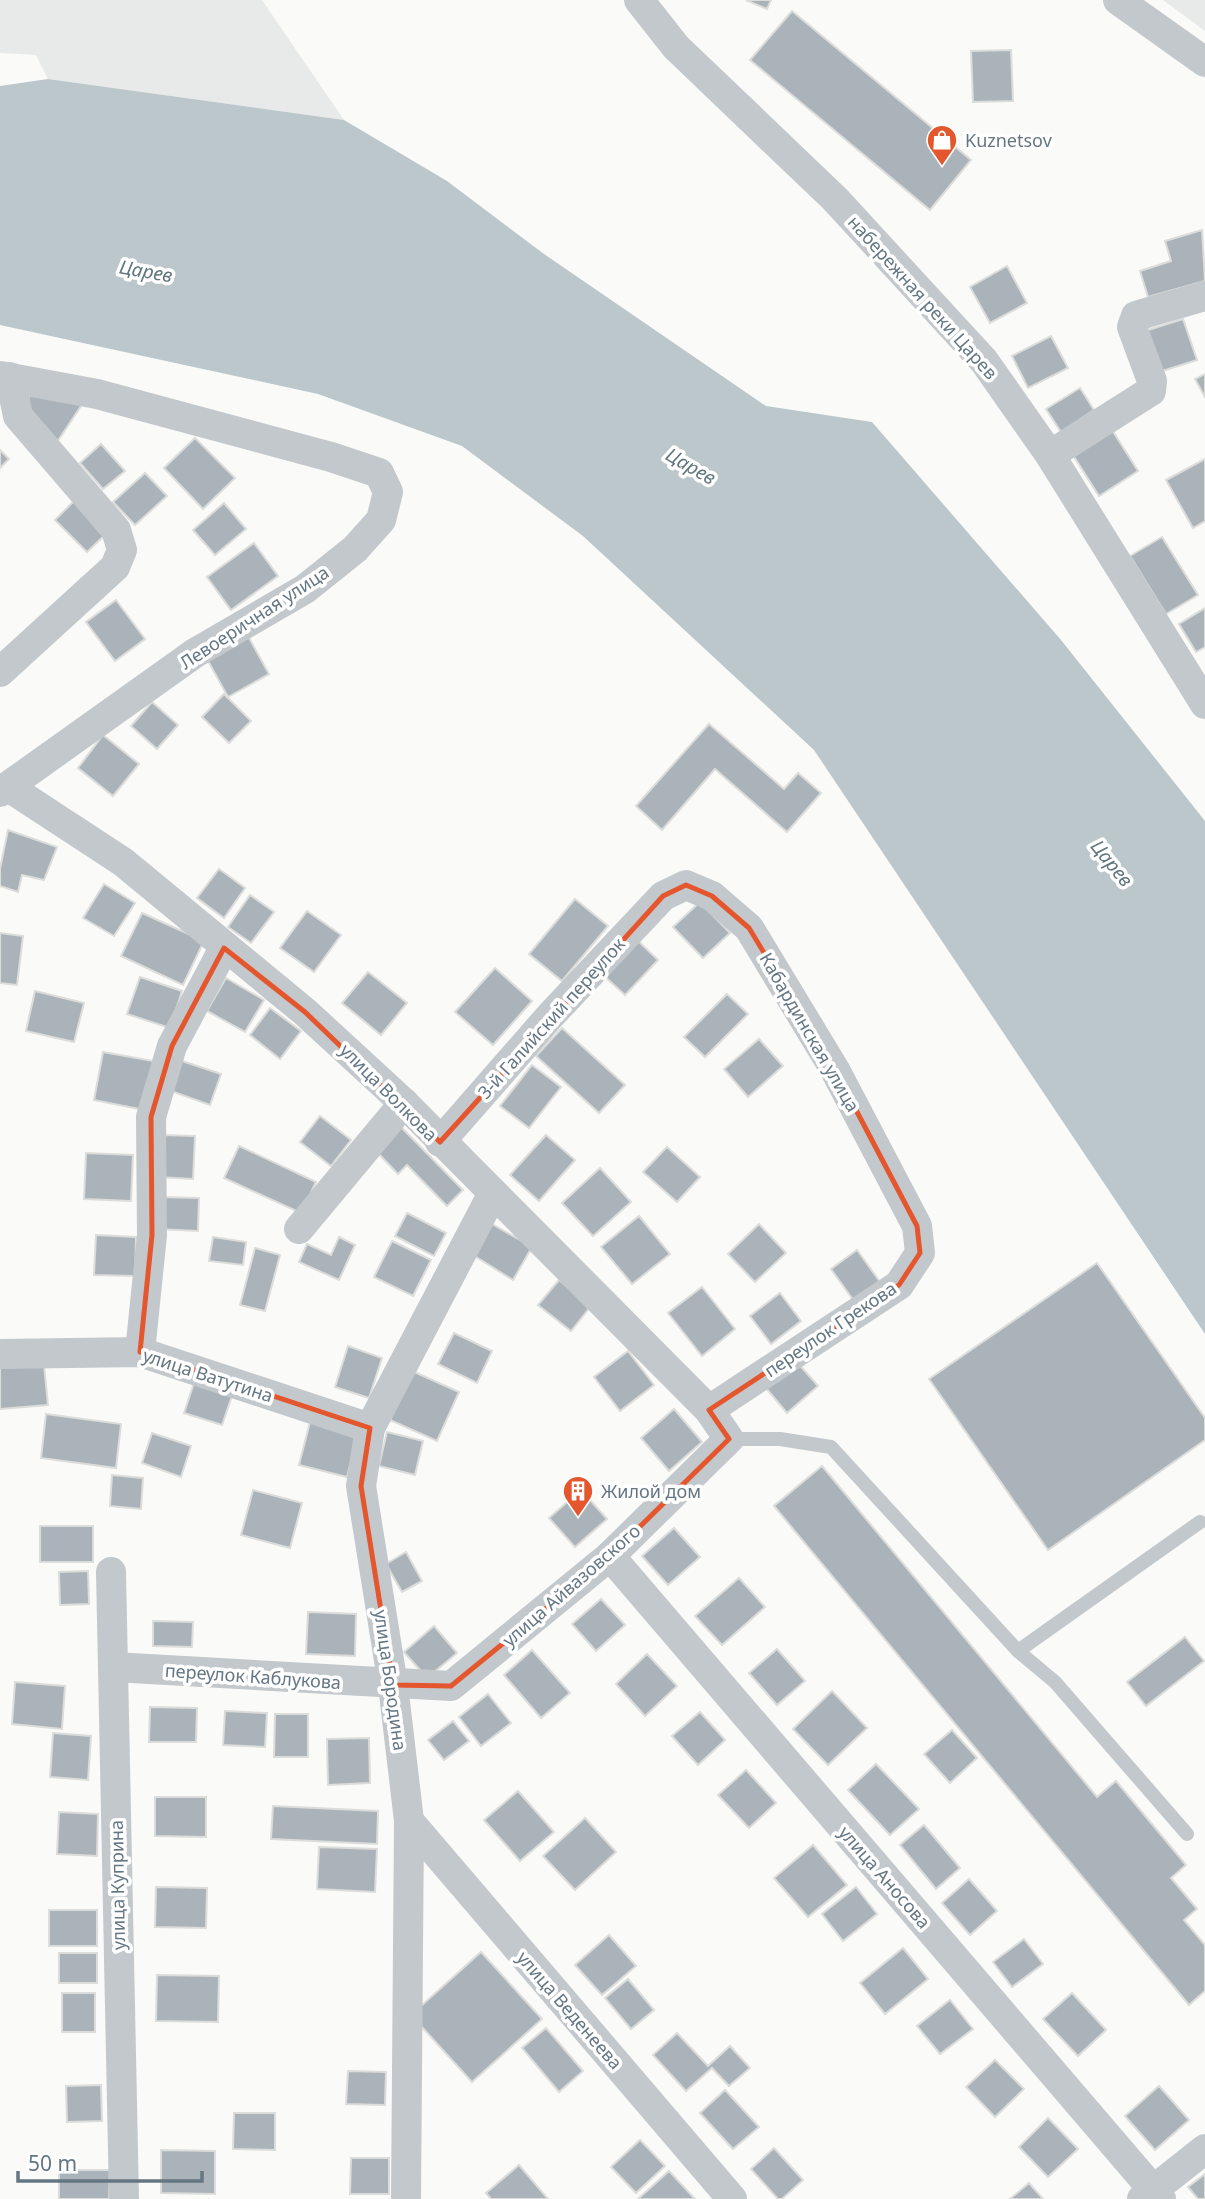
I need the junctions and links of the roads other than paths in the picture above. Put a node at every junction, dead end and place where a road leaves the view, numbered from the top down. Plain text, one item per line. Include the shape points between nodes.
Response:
1 (639, 0) edge
2 (1118, 0) edge
3 (1203, 68) edge
4 (1205, 296) edge
5 (5, 377) edge
6 (1050, 456) junction
7 (0, 672) edge
8 (1205, 704) edge
9 (5, 790) edge
10 (663, 896) joint
11 (224, 948) junction
12 (404, 1103) junction
13 (440, 1142) junction
14 (493, 1193) junction
15 (917, 1226) joint
16 (299, 1229) dead end
17 (140, 1352) junction
18 (0, 1354) edge
19 (709, 1410) junction
20 (370, 1428) junction
21 (729, 1439) junction
22 (1200, 1522) dead end
23 (610, 1556) junction
24 (111, 1572) dead end
25 (1018, 1651) junction
26 (113, 1667) junction
27 (393, 1685) junction
28 (409, 1821) junction
29 (1187, 1834) dead end
30 (1205, 2149) edge
31 (1152, 2196) edge
32 (124, 2199) edge
33 (406, 2199) edge
34 (732, 2199) edge

1 - 6 street, набережная реки Царев via 676,47 835,199 984,361
2 - 3 street
4 - 6 street via 1136,316 1132,327 1152,381 1151,391
5 - 7 street via 18,416 116,530 122,550 115,567
5 - 9 street, Левоеричная улица via 96,394 331,457 379,473 388,492 381,520 355,549 305,589 195,653
6 - 8 street, набережная реки Царев
9 - 11 street, улица Волкова via 123,862
10 - 13 street, 3-й Галийский переулок
10 - 15 street, Кабардинская улица via 686,885 712,896 749,928 835,1070
11 - 12 street, улица Волкова via 305,1012
11 - 17 street via 172,1046 151,1117 152,1235
12 - 13 street, улица Волкова
12 - 16 street
13 - 14 street, улица Волкова
14 - 19 street, улица Волкова
14 - 20 street, улица Бородина
15 - 19 street, переулок Грекова via 920,1253 899,1285
17 - 18 street, улица Ватутина
17 - 20 street, улица Ватутина
19 - 21 street, улица Волкова
20 - 27 street, улица Бородина via 361,1486
21 - 23 street, улица Айвазовского
21 - 25 lane via 780,1439 831,1447
22 - 25 lane
23 - 27 street, улица Айвазовского via 451,1686
23 - 31 street, улица Аносова
24 - 26 street, улица Куприна
25 - 29 lane via 1055,1682
26 - 27 street, переулок Каблукова
26 - 32 street, улица Куприна
27 - 28 street, улица Бородина
28 - 33 street, улица Бородина
28 - 34 street, улица Веденеева
30 - 31 street

